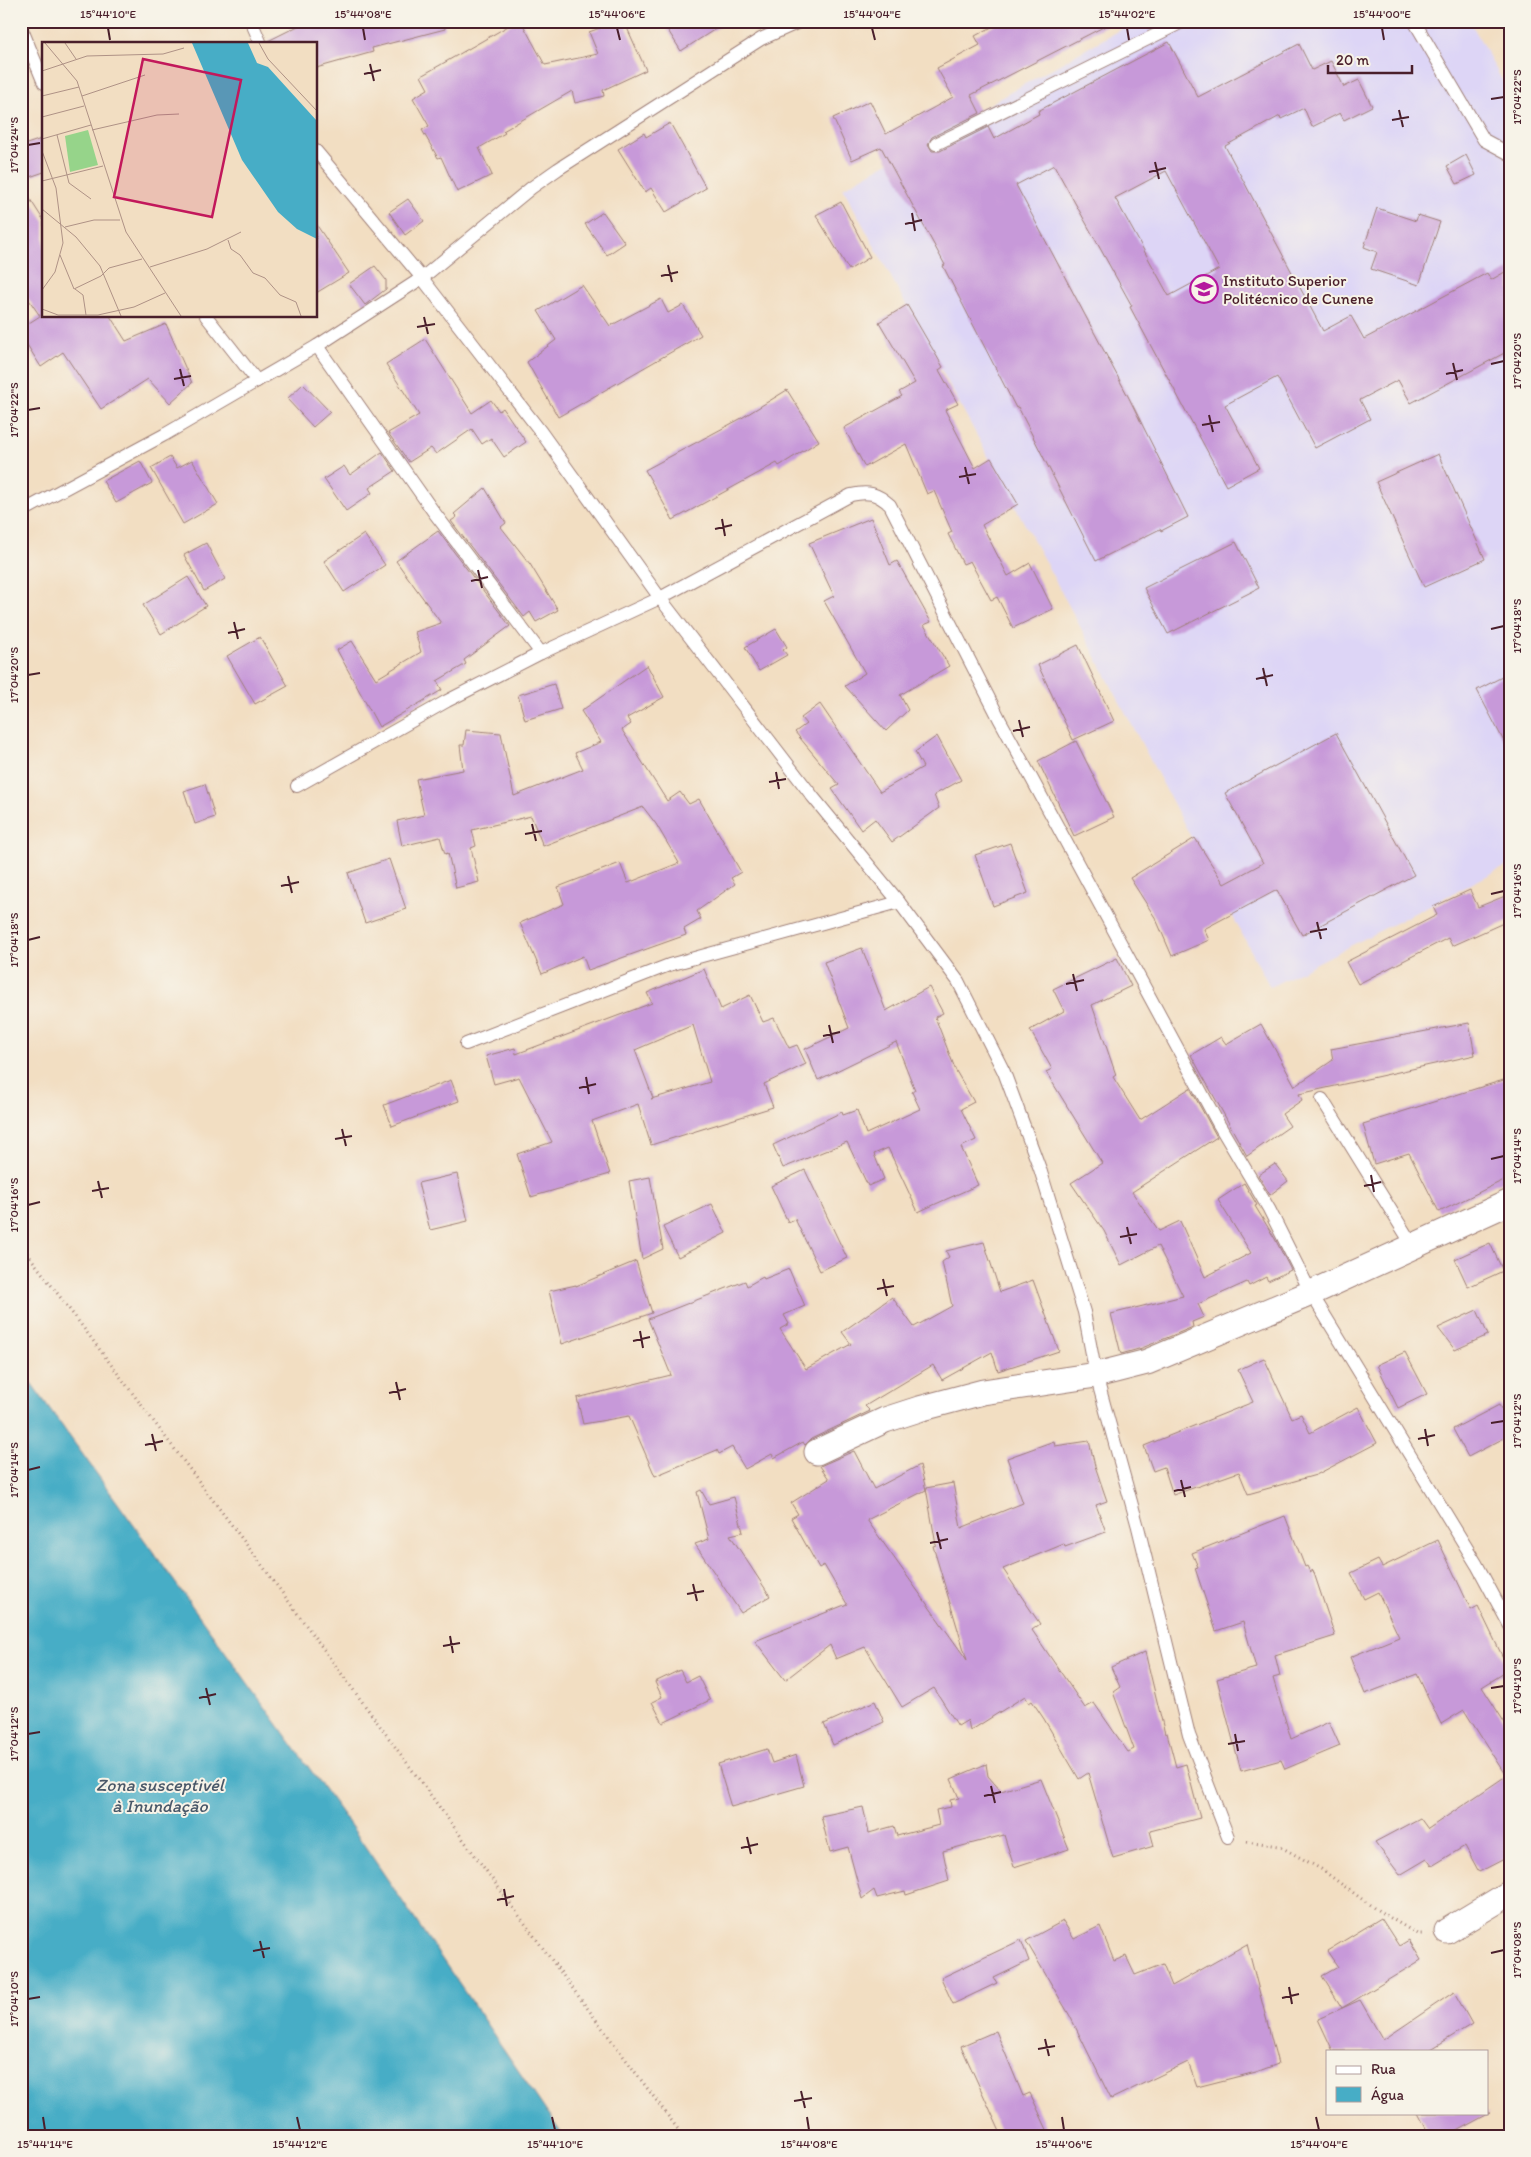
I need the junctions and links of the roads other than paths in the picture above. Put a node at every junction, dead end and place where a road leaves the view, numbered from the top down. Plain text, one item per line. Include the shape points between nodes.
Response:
1 (251, 21) edge
2 (801, 21) edge
3 (1184, 21) edge
4 (1414, 21) edge
5 (21, 27) edge
6 (260, 42) edge
7 (42, 78) edge
8 (936, 144) dead end
9 (318, 153) edge
10 (1510, 154) edge
11 (422, 278) junction
12 (208, 318) edge
13 (317, 346) junction
14 (257, 380) junction
15 (21, 512) edge
16 (660, 598) junction
17 (541, 653) junction
18 (297, 786) dead end
19 (899, 902) junction
20 (466, 1044) dead end
21 (1322, 1099) dead end
22 (1510, 1202) edge
23 (1413, 1246) junction
24 (1311, 1293) junction
25 (1096, 1375) junction
26 (818, 1452) dead end
27 (1510, 1626) edge
28 (1228, 1837) road end
29 (1510, 1894) edge
30 (1447, 1931) road end

1 - 6 lane
2 - 11 lane via 761,39 558,169
3 - 8 lane
4 - 10 lane via 1484,140
5 - 7 lane
9 - 11 lane
11 - 13 lane
11 - 16 lane via 540,432
12 - 14 lane
13 - 14 lane
13 - 17 lane via 433,511
14 - 15 lane via 164,436
16 - 17 lane
16 - 19 lane via 813,797
16 - 24 lane via 850,495 864,492 879,495 890,505 1000,720 1218,1123 1269,1209
17 - 18 lane
19 - 20 lane via 670,965
19 - 25 lane via 958,981 1004,1072 1040,1169 1084,1312
21 - 23 lane
22 - 23 street
23 - 24 street
24 - 25 street via 1147,1362
24 - 27 lane
25 - 26 street via 983,1392 919,1409 885,1420
25 - 28 lane via 1138,1527 1189,1736
29 - 30 street

